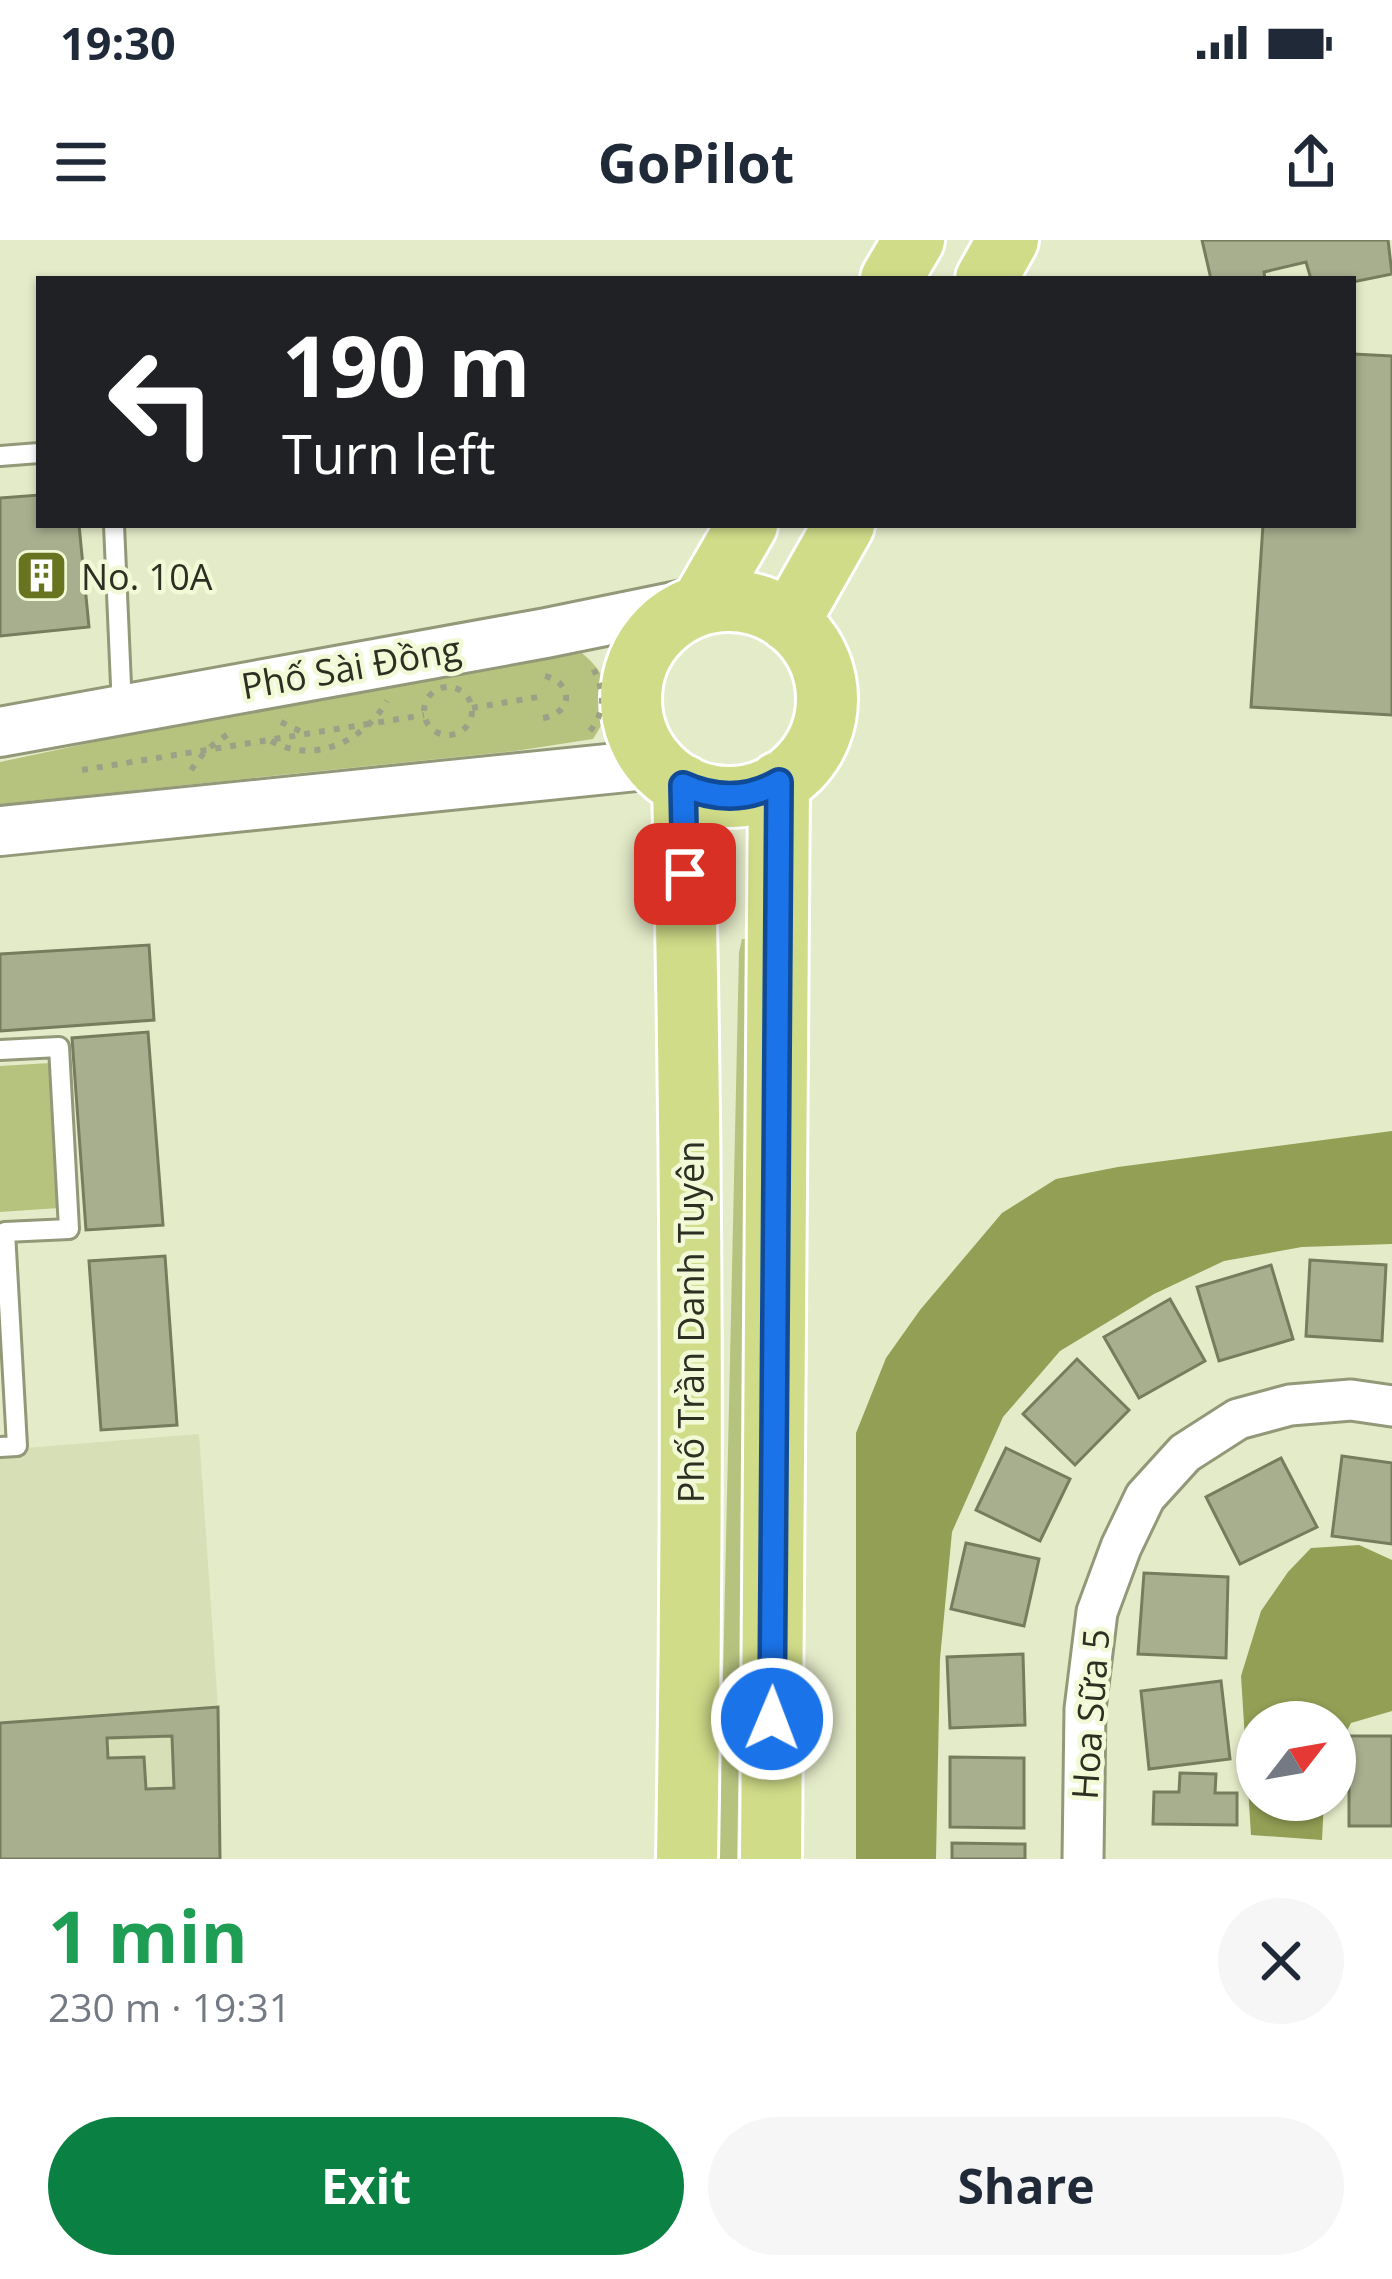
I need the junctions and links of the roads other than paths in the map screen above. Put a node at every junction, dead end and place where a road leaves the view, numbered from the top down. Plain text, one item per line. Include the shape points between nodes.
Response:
1 (914, 240) edge
2 (1008, 240) edge
3 (893, 276) edge
4 (988, 276) edge
5 (36, 453) edge
6 (0, 456) edge
7 (115, 528) edge
8 (745, 528) edge
9 (842, 528) edge
10 (703, 601) junction
11 (789, 622) junction
12 (133, 728) junction
13 (0, 732) edge
14 (669, 775) junction
15 (779, 782) junction
16 (0, 831) edge
17 (0, 1050) edge
18 (3, 1267) edge
19 (1392, 1406) edge
20 (0, 1447) edge
21 (687, 1859) edge
22 (771, 1859) edge
23 (1083, 1859) edge

1 - 3 main road
2 - 4 main road
5 - 6 lane
7 - 12 lane
8 - 10 main road
9 - 11 main road
10 - 11 main road via 747,603
10 - 12 street, Phố Sài Đồng
10 - 14 main road via 663,626 634,675 633,718 643,746
11 - 15 main road via 817,658 826,708 815,746
12 - 13 street, Phố Sài Đồng
14 - 15 main road via 728,797
14 - 16 street
14 - 21 main road, Phố Trần Danh Tuyên via 690,1051
15 - 22 main road
17 - 18 lane via 59,1047 69,1228 5,1232
18 - 20 lane via 17,1446
19 - 23 street, Hoa Sữa 5 via 1290,1405 1238,1419 1185,1453 1145,1497 1097,1612 1085,1709

